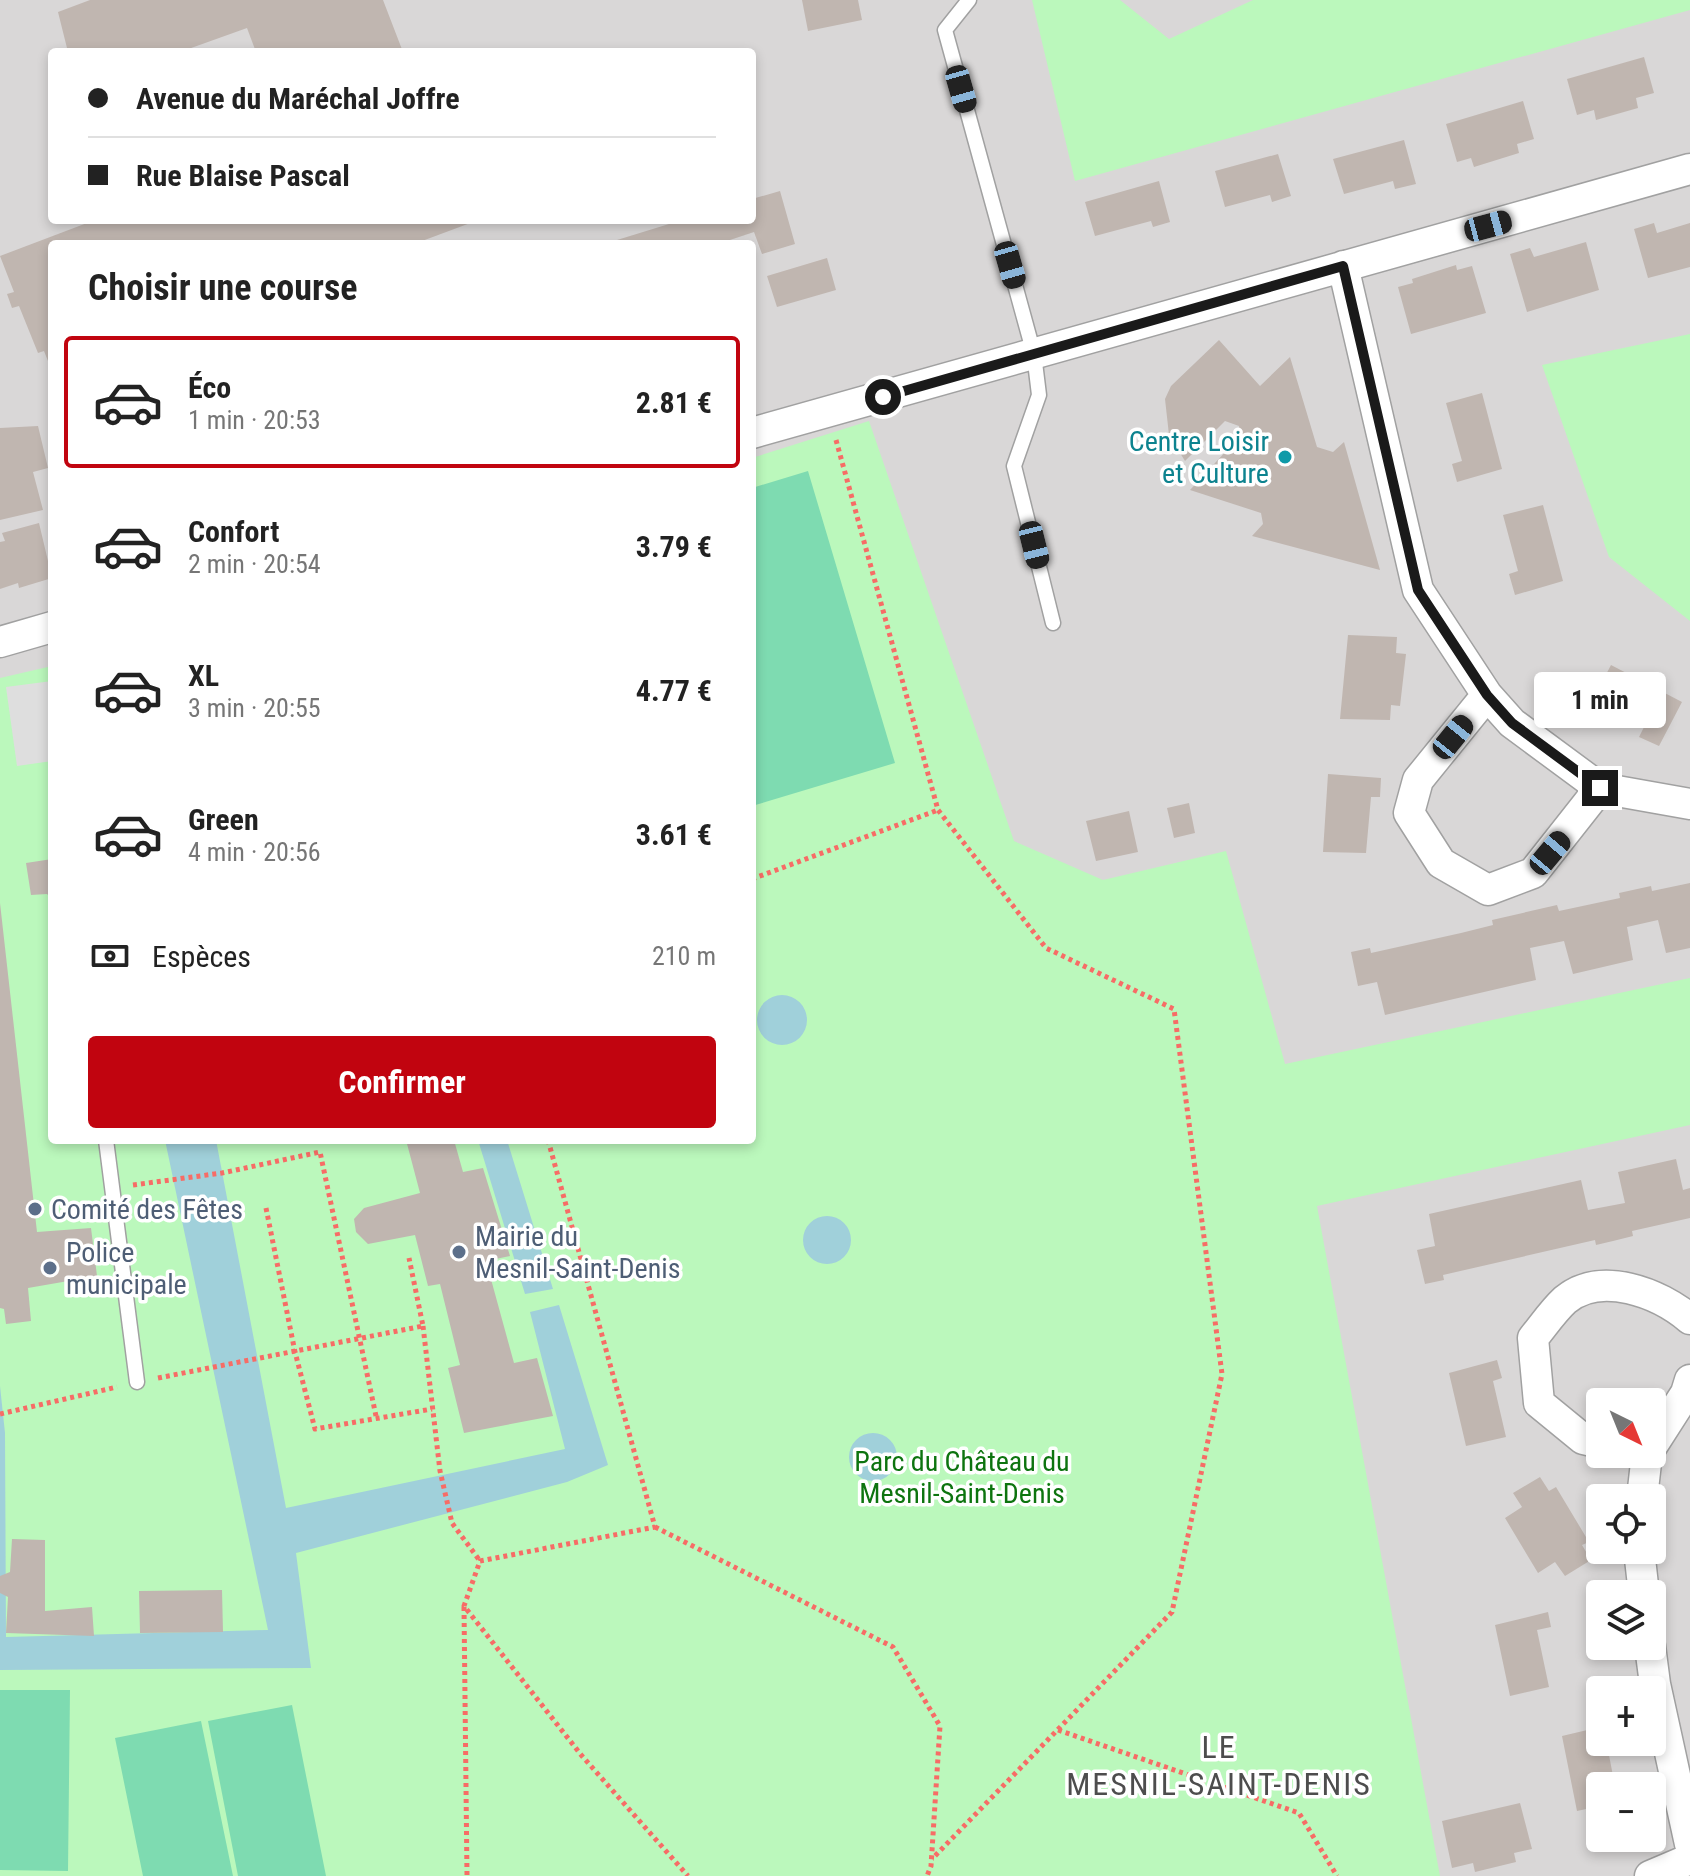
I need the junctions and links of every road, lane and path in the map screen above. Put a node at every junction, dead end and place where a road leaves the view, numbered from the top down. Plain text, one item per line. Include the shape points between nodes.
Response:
1 (969, 0) edge
2 (1690, 169) edge
3 (1343, 266) junction
4 (1034, 354) junction
5 (829, 412) junction
6 (756, 432) edge
7 (1053, 623) dead end
8 (48, 628) edge
9 (0, 642) edge
10 (1487, 695) junction
11 (1600, 788) junction
12 (1690, 804) edge
13 (938, 810) junction
14 (756, 878) edge
15 (107, 1144) edge
16 (549, 1144) edge
17 (112, 1187) junction
18 (266, 1208) dead end
19 (409, 1258) dead end
20 (1690, 1319) edge
21 (423, 1326) junction
22 (359, 1339) junction
23 (295, 1352) junction
24 (213, 1369) dead end
25 (1690, 1380) edge
26 (137, 1382) dead end
27 (432, 1409) junction
28 (14, 1410) dead end
29 (0, 1414) edge
30 (376, 1416) junction
31 (1666, 1422) edge
32 (1586, 1440) edge
33 (655, 1527) junction
34 (480, 1561) junction
35 (464, 1606) junction
36 (1652, 1660) edge
37 (1058, 1730) junction
38 (1690, 1844) edge
39 (932, 1859) junction
40 (1690, 1859) edge
41 (467, 1876) edge
42 (688, 1876) edge
43 (927, 1876) edge
44 (1337, 1876) edge
45 (1650, 1876) edge

1 - 4 lane via 945,30
2 - 3 street
3 - 4 street
3 - 10 street via 1418,590
4 - 5 street
4 - 7 lane via 1039,395 1014,466
5 - 6 street
5 - 13 path
8 - 9 street
10 - 11 street via 1512,723
10 - 11 street via 1418,780 1409,813 1441,863 1488,890 1533,873
11 - 12 street
13 - 14 path
13 - 37 path via 1046,948 1174,1009 1222,1374 1172,1612
15 - 17 lane
16 - 33 path
17 - 22 path via 222,1173 320,1152
17 - 26 lane
18 - 23 path
19 - 21 path
20 - 32 street via 1639,1289 1606,1285 1567,1298 1533,1338 1539,1403
21 - 22 path
21 - 27 path
22 - 23 path
22 - 30 path
23 - 24 path
23 - 30 path via 315,1429
25 - 31 street
27 - 30 path
27 - 34 path via 452,1523
28 - 29 path
33 - 34 path
33 - 39 path via 893,1647 940,1726
34 - 35 path
35 - 41 path
35 - 42 path via 582,1756
36 - 38 street
37 - 39 path
37 - 44 path via 1299,1813
39 - 43 path
40 - 45 street

